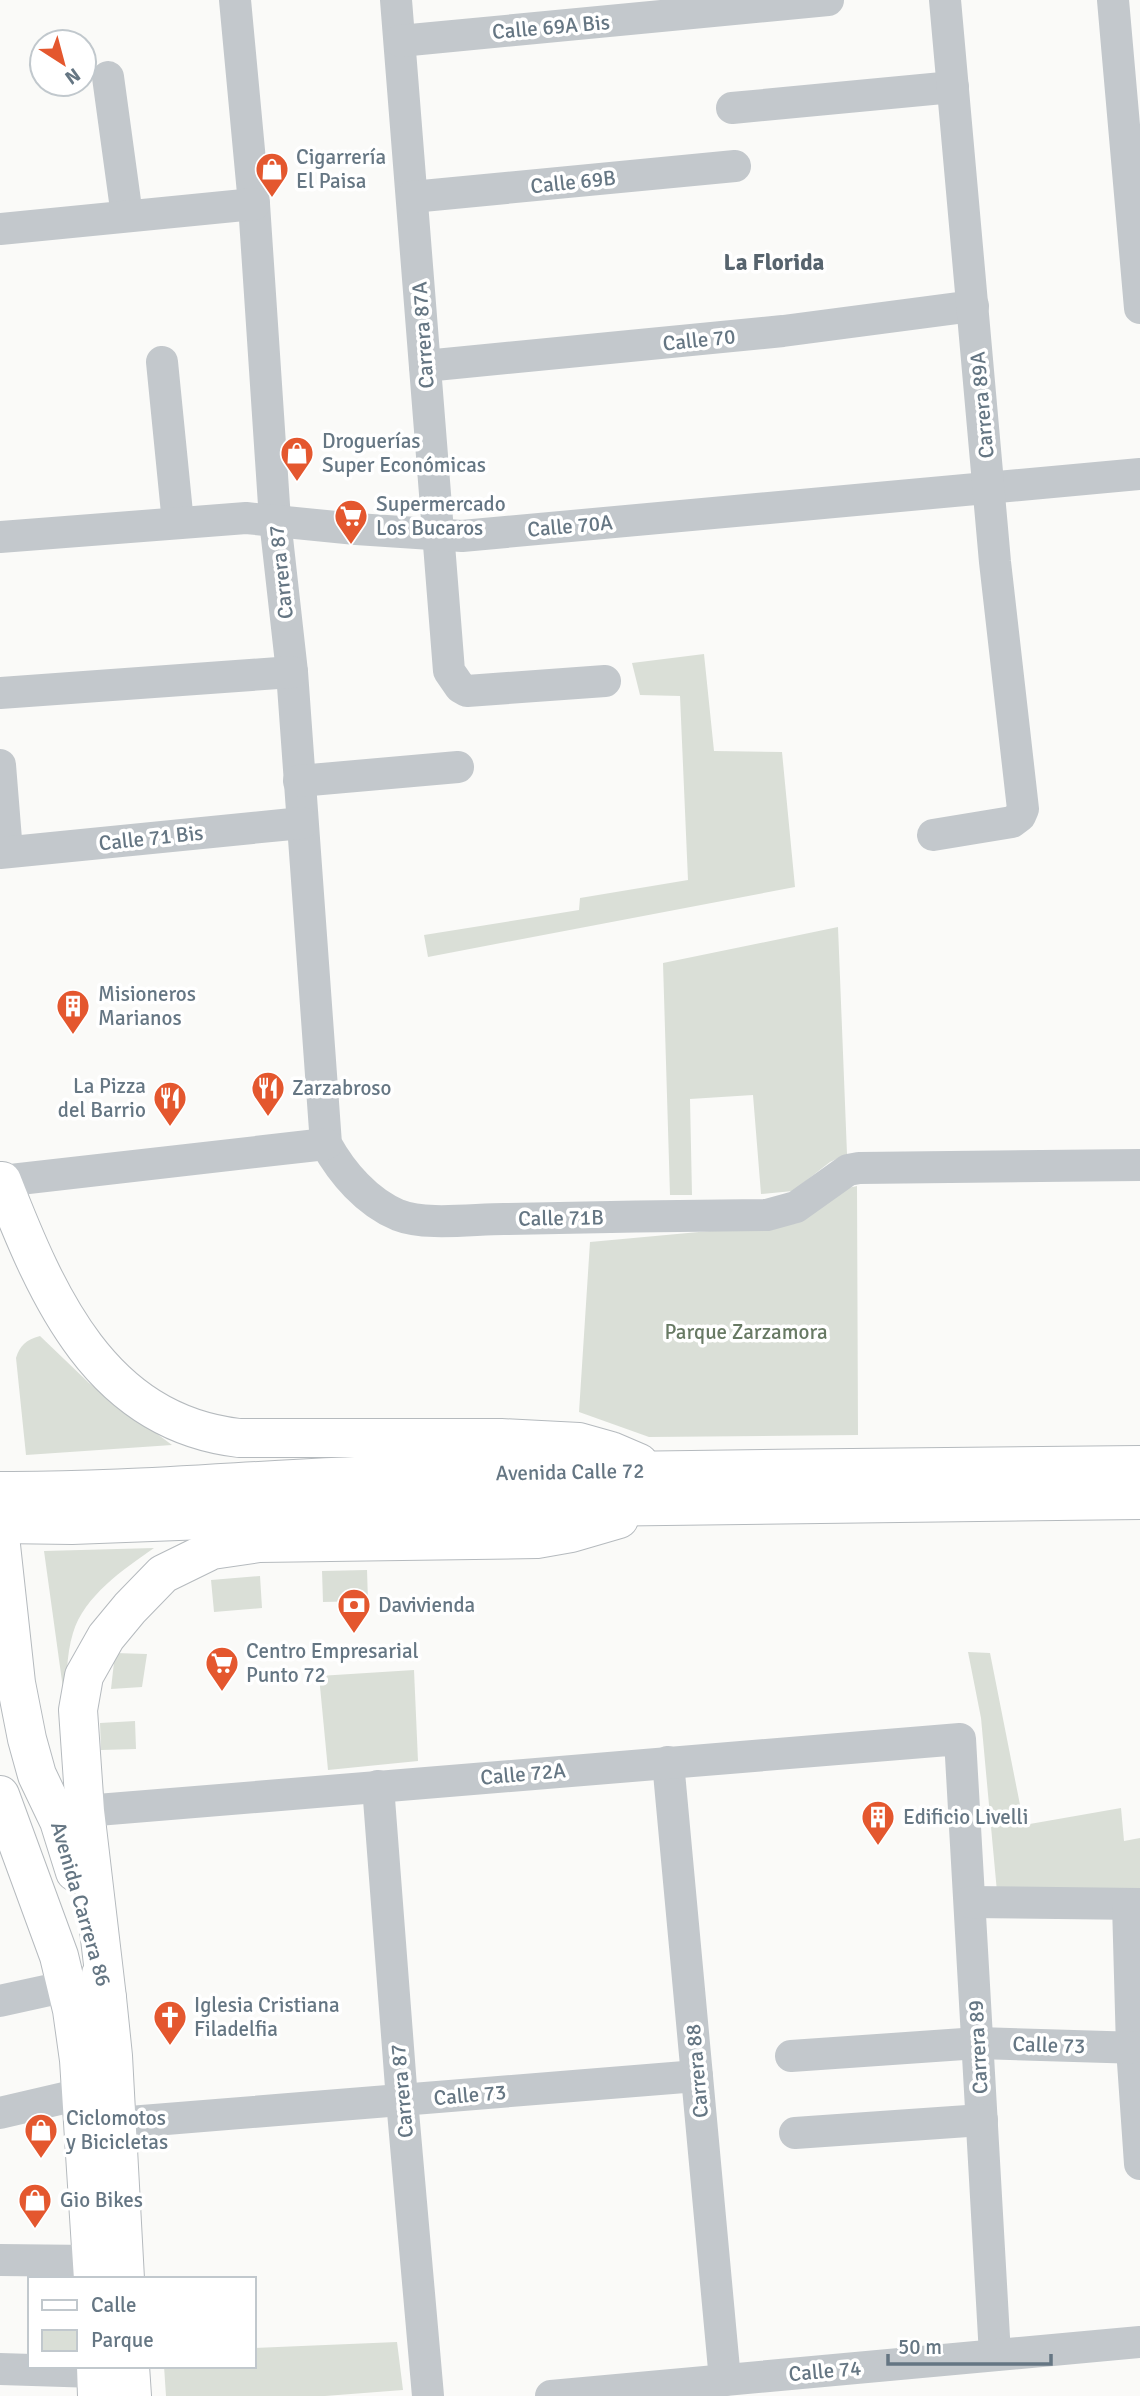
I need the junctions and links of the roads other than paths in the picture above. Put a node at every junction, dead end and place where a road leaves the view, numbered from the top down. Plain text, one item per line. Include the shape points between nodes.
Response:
1 (235, 0) edge
2 (397, 0) edge
3 (828, 0) edge
4 (945, 0) edge
5 (1113, 0) edge
6 (400, 41) junction
7 (108, 77) dead end
8 (953, 87) junction
9 (732, 108) dead end
10 (735, 166) dead end
11 (412, 197) junction
12 (254, 204) junction
13 (127, 216) junction
14 (0, 229) edge
15 (1140, 299) edge
16 (973, 306) junction
17 (162, 362) dead end
18 (425, 366) junction
19 (1140, 474) edge
20 (989, 488) junction
21 (275, 520) junction
22 (178, 523) junction
23 (439, 535) junction
24 (0, 537) edge
25 (292, 672) junction
26 (605, 681) dead end
27 (0, 693) edge
28 (0, 765) edge
29 (458, 767) dead end
30 (299, 781) junction
31 (302, 823) junction
32 (933, 835) dead end
33 (4, 853) edge
34 (327, 1144) junction
35 (1140, 1165) edge
36 (1, 1180) edge
37 (1140, 1465) edge
38 (657, 1488) junction
39 (0, 1491) edge
40 (1140, 1500) edge
41 (0, 1524) edge
42 (0, 1536) edge
43 (961, 1739) joint
44 (668, 1762) junction
45 (378, 1786) junction
46 (1, 1799) edge
47 (85, 1811) junction
48 (970, 1902) junction
49 (1134, 1904) edge
50 (68, 1986) junction
51 (107, 1998) junction
52 (0, 2001) edge
53 (978, 2043) junction
54 (1136, 2048) edge
55 (791, 2056) dead end
56 (697, 2076) junction
57 (81, 2094) junction
58 (402, 2100) junction
59 (0, 2113) edge
60 (982, 2120) junction
61 (117, 2123) junction
62 (795, 2133) dead end
63 (1140, 2164) edge
64 (0, 2260) edge
65 (103, 2273) edge
66 (1140, 2342) edge
67 (995, 2355) junction
68 (0, 2369) edge
69 (105, 2375) edge
70 (725, 2380) junction
71 (132, 2396) edge
72 (428, 2396) edge
73 (551, 2396) edge

1 - 12 street, Carrera 87
2 - 6 street, Carrera 87A
3 - 6 street, Calle 69A Bis
4 - 8 street, Carrera 89A
5 - 15 street
6 - 11 street, Carrera 87A
7 - 13 street
8 - 9 street
8 - 16 street, Carrera 89A
10 - 11 street, Calle 69B
11 - 18 street, Carrera 87A
12 - 13 street
12 - 21 street, Carrera 87
13 - 14 street
16 - 18 street, Calle 70 via 783,331
16 - 20 street, Carrera 89A
17 - 22 street
18 - 23 street, Carrera 87A
19 - 20 street, Calle 70A
20 - 23 street, Calle 70A
20 - 32 street, Carrera 89A via 1023,809 1012,822
21 - 22 street, Calle 70A
21 - 23 street, Calle 70A
21 - 25 street, Carrera 87
22 - 24 street, Calle 70A
23 - 26 street, Carrera 87A via 449,671 460,687 467,691
25 - 27 street
25 - 30 street, Carrera 87
28 - 33 street
29 - 30 street
30 - 31 street, Carrera 87
31 - 33 street, Calle 71 Bis
31 - 34 street, Carrera 87
34 - 35 street, Calle 71B via 346,1175 376,1202 415,1220 767,1215 796,1207 848,1170 859,1168
34 - 36 street
36 - 38 main road via 77,1337 110,1377 158,1412 190,1428 239,1438 579,1442 611,1451
37 - 38 main road, Avenida Calle 72
38 - 39 main road, Avenida Calle 72 via 410,1474
38 - 40 main road, Avenida Calle 72
38 - 41 main road, Avenida Calle 72 via 205,1520
38 - 47 main road via 571,1534 537,1539 258,1543 212,1550 163,1574 106,1637 83,1676 78,1710
42 - 51 main road, Avenida Carrera 86 via 16,1683 27,1739 68,1848
43 - 44 street, Calle 72A
43 - 48 street, Carrera 89
44 - 45 street, Calle 72A
44 - 56 street, Carrera 88
45 - 47 street, Calle 72A
45 - 58 street, Carrera 87
46 - 50 main road, Avenida Carrera 86
47 - 51 main road
48 - 49 street
48 - 53 street, Carrera 89
49 - 54 street
50 - 52 street
50 - 57 main road, Avenida Carrera 86
51 - 61 main road, Avenida Carrera 86
53 - 54 street, Calle 73
53 - 55 street, Calle 73
53 - 60 street, Carrera 89
54 - 63 street
56 - 58 street, Calle 73
56 - 70 street, Carrera 88
57 - 59 street
57 - 65 main road, Avenida Carrera 86
58 - 61 street, Calle 73
58 - 72 street, Carrera 87
60 - 62 street
60 - 67 street, Carrera 89
61 - 65 main road, Avenida Carrera 86
64 - 65 street
66 - 67 street, Calle 74
67 - 70 street, Calle 74
68 - 69 street
69 - 71 main road
70 - 73 street, Calle 74

